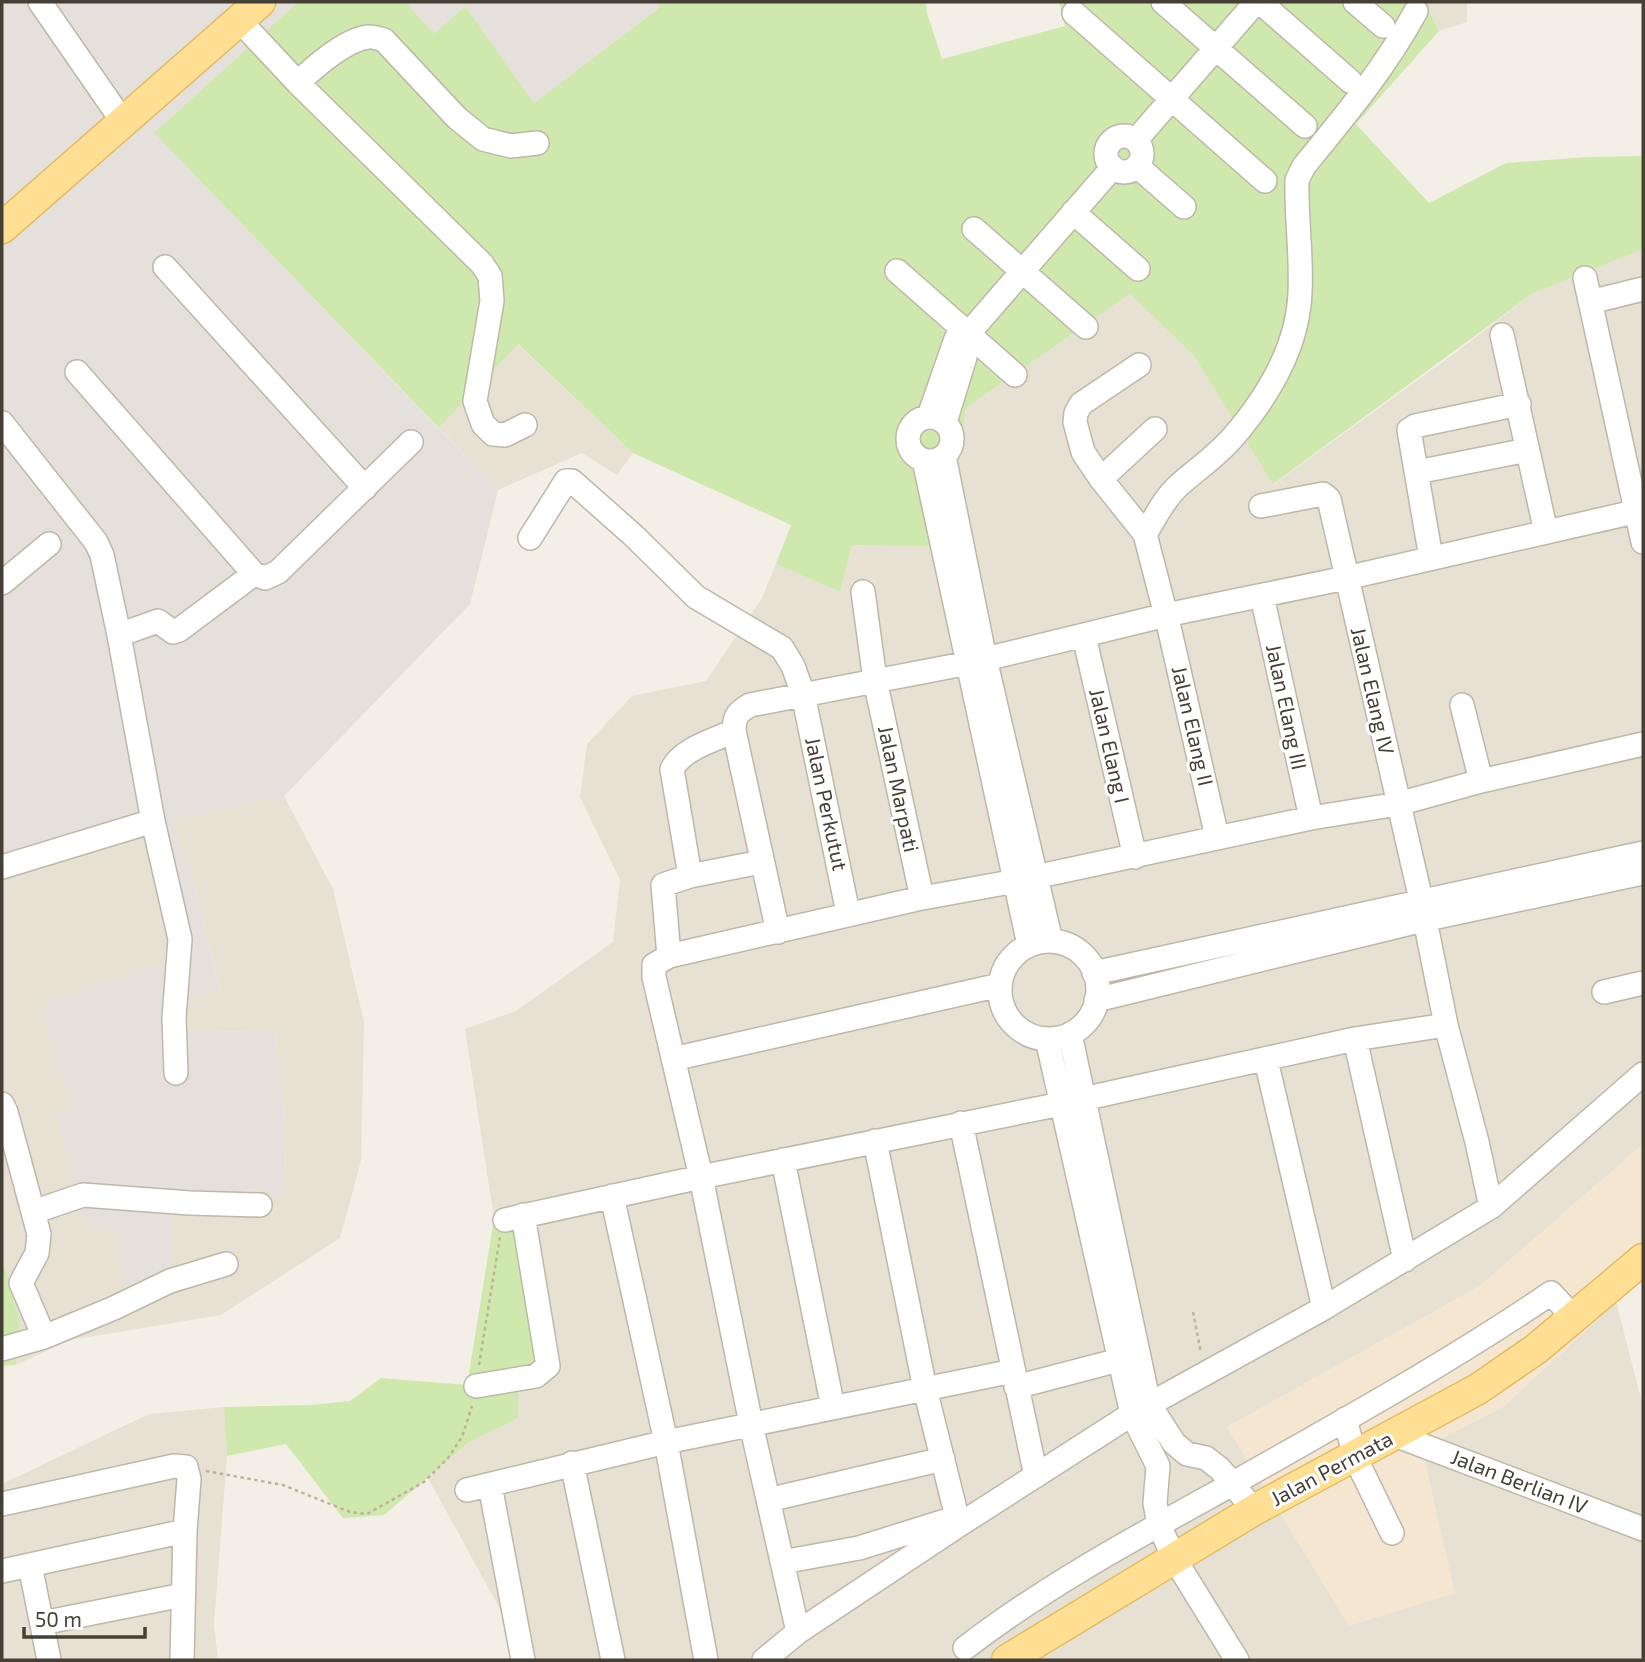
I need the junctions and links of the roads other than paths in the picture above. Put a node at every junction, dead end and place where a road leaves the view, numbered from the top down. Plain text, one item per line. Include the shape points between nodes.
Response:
1 (40, 2) edge
2 (1163, 2) edge
3 (1258, 2) edge
4 (1355, 2) edge
5 (250, 11) edge
6 (1416, 11) dead end
7 (1074, 13) dead end
8 (1383, 26) dead end
9 (1216, 48) junction
10 (1350, 81) dead end
11 (298, 83) junction
12 (1172, 99) junction
13 (123, 122) junction
14 (1305, 126) dead end
15 (1136, 140) junction
16 (537, 143) dead end
17 (1137, 166) junction
18 (1113, 167) junction
19 (1265, 181) dead end
20 (1184, 207) dead end
21 (1073, 212) junction
22 (2, 228) edge
23 (974, 229) dead end
24 (165, 267) dead end
25 (1138, 269) dead end
26 (897, 271) dead end
27 (1022, 271) junction
28 (1585, 278) dead end
29 (1643, 289) edge
30 (1590, 302) junction
31 (1086, 327) dead end
32 (968, 334) junction
33 (1503, 335) dead end
34 (1139, 365) dead end
35 (77, 372) dead end
36 (1015, 375) dead end
37 (1518, 404) junction
38 (937, 419) junction
39 (2, 423) edge
40 (525, 425) dead end
41 (1155, 429) dead end
42 (411, 442) dead end
43 (1527, 450) junction
44 (934, 458) junction
45 (1416, 471) junction
46 (1101, 479) junction
47 (365, 488) junction
48 (1261, 506) dead end
49 (1640, 511) edge
50 (1546, 532) junction
51 (1145, 534) junction
52 (530, 538) dead end
53 (1643, 542) edge
54 (49, 544) dead end
55 (1431, 558) junction
56 (254, 574) junction
57 (1346, 578) junction
58 (2, 583) edge
59 (863, 593) dead end
60 (1262, 596) junction
61 (1166, 615) junction
62 (119, 635) junction
63 (1084, 636) junction
64 (977, 661) junction
65 (875, 680) junction
66 (803, 694) junction
67 (1462, 705) dead end
68 (734, 731) junction
69 (1643, 744) edge
70 (1481, 781) junction
71 (1398, 804) junction
72 (1311, 818) junction
73 (153, 821) junction
74 (1217, 837) junction
75 (1643, 853) edge
76 (1135, 857) junction
77 (761, 862) junction
78 (2, 867) edge
79 (1643, 873) edge
80 (690, 876) junction
81 (1026, 879) junction
82 (922, 898) junction
83 (1422, 910) junction
84 (848, 914) junction
85 (778, 932) junction
86 (1040, 943) junction
87 (669, 956) junction
88 (1094, 973) junction
89 (1643, 982) edge
90 (1000, 985) junction
91 (1604, 992) dead end
92 (1096, 1000) junction
93 (1446, 1025) junction
94 (1070, 1034) junction
95 (1047, 1039) junction
96 (1356, 1039) junction
97 (673, 1059) junction
98 (1266, 1060) junction
99 (176, 1073) dead end
100 (1643, 1074) edge
101 (1072, 1100) junction
102 (2, 1104) edge
103 (961, 1123) junction
104 (875, 1141) junction
105 (783, 1160) junction
106 (701, 1177) junction
107 (612, 1196) junction
108 (260, 1205) dead end
109 (1491, 1207) junction
110 (33, 1212) junction
111 (1643, 1259) edge
112 (1405, 1260) junction
113 (226, 1264) dead end
114 (1325, 1308) junction
115 (1574, 1318) junction
116 (44, 1337) junction
117 (2, 1349) edge
118 (1119, 1360) junction
119 (1015, 1379) junction
120 (476, 1386) road end
121 (925, 1389) junction
122 (833, 1408) junction
123 (1141, 1409) junction
124 (1345, 1419) junction
125 (751, 1424) junction
126 (1395, 1435) junction
127 (666, 1442) junction
128 (1355, 1457) junction
129 (943, 1459) junction
130 (572, 1463) junction
131 (1036, 1476) junction
132 (1232, 1484) junction
133 (490, 1485) junction
134 (467, 1490) dead end
135 (768, 1500) junction
136 (2, 1504) edge
137 (1254, 1510) junction
138 (958, 1521) junction
139 (1159, 1525) junction
140 (1643, 1529) edge
141 (185, 1531) junction
142 (1392, 1533) dead end
143 (1174, 1558) junction
144 (782, 1562) junction
145 (30, 1565) junction
146 (2, 1571) edge
147 (183, 1595) junction
148 (41, 1623) junction
149 (798, 1632) junction
150 (965, 1648) dead end
151 (49, 1660) edge
152 (181, 1660) edge
153 (523, 1660) edge
154 (613, 1660) edge
155 (706, 1660) edge
156 (764, 1660) edge
157 (1007, 1660) edge
158 (1237, 1660) edge

1 - 13 street
2 - 9 street
3 - 9 street
3 - 10 street
4 - 8 street
5 - 11 street
5 - 13 main road
6 - 51 street via 1397,47 1297,180 1300,292 1287,353 1235,435 1176,488
7 - 12 street
9 - 12 street
9 - 14 street
11 - 16 street via 321,60 349,45 368,37 384,40 482,139 512,146
11 - 40 street via 490,276 492,301 475,401 483,424 493,434 505,435
12 - 15 street
12 - 19 street
13 - 22 main road
15 - 17 street via 1142,150
15 - 18 street via 1120,137 1111,142 1106,152
17 - 18 street via 1122,172
17 - 20 street
18 - 21 street
21 - 25 street
21 - 27 street
23 - 27 street
24 - 47 street
26 - 32 street
27 - 31 street
27 - 32 street
28 - 30 street
29 - 30 street
30 - 49 street
32 - 36 street
32 - 38 street via 970,344
33 - 37 street
34 - 46 street via 1076,412 1080,444
35 - 56 street
37 - 43 street
37 - 45 street via 1411,427
38 - 44 street via 952,440 951,446
38 - 44 street via 916,421 908,439 913,452
39 - 62 street via 96,542
41 - 46 street
42 - 47 street
43 - 45 street
43 - 50 street
44 - 64 street
45 - 55 street
46 - 51 street
47 - 56 street via 278,572 265,578
48 - 57 street, Jalan Elang IV via 1327,495
49 - 50 street
49 - 53 street
50 - 55 street
51 - 61 street, Jalan Elang II
52 - 66 street, Jalan Perkutut via 566,481 572,481 696,597 782,648
54 - 58 street
55 - 57 street
56 - 62 street via 179,631 158,621
57 - 60 street
57 - 71 street, Jalan Elang IV
59 - 65 street, Jalan Marpati
60 - 61 street
60 - 72 street, Jalan Elang III
61 - 63 street
61 - 74 street, Jalan Elang II
62 - 73 street
63 - 64 street
63 - 76 street, Jalan Elang I
64 - 65 street
64 - 81 street
65 - 66 street
65 - 82 street, Jalan Marpati
66 - 68 street via 750,705 737,713
66 - 84 street, Jalan Perkutut
67 - 70 street
68 - 77 street
68 - 80 street via 693,750 672,769
69 - 70 street
70 - 71 street
71 - 72 street
71 - 83 street, Jalan Elang IV
72 - 74 street
73 - 78 street
73 - 99 street via 181,950 174,1018
74 - 76 street
75 - 83 street
76 - 81 street
77 - 80 street
77 - 85 street
79 - 83 street
80 - 87 street via 663,886
81 - 82 street
81 - 86 street
82 - 84 street
83 - 88 street
83 - 92 street
83 - 93 street, Jalan Elang IV
84 - 85 street
85 - 87 street
86 - 88 street via 1072,947
86 - 90 street via 1009,961
87 - 97 street via 654,965 654,971
88 - 92 street
89 - 91 street
90 - 95 street via 1003,1007 1016,1026
90 - 97 street
92 - 94 street via 1087,1020
93 - 96 street
93 - 109 street, Jalan Elang IV
94 - 95 street
94 - 101 street
95 - 101 street
96 - 98 street
96 - 112 street
97 - 106 street
98 - 101 street
98 - 114 street
100 - 109 street
101 - 103 street
101 - 118 street
101 - 123 street
102 - 110 street
103 - 104 street
103 - 119 street
104 - 105 street
104 - 121 street
105 - 106 street
105 - 122 street
106 - 107 street
106 - 125 street
107 - 120 street via 514,1218 548,1366 536,1376
107 - 127 street
108 - 110 street via 83,1195
109 - 112 street
110 - 116 street via 39,1234 37,1253 21,1283
111 - 115 main road, Jalan Permata
112 - 114 street
113 - 116 street via 170,1281
114 - 123 street
115 - 124 street via 1551,1293
115 - 126 main road, Jalan Permata via 1487,1383
116 - 117 street
118 - 119 street
118 - 123 street
119 - 121 street
119 - 131 street
121 - 122 street
121 - 129 street
122 - 125 street
123 - 131 street
123 - 132 street via 1181,1450 1206,1458
123 - 139 street via 1158,1466
124 - 128 street
124 - 132 street
125 - 127 street
125 - 135 street
126 - 128 main road, Jalan Permata
126 - 140 street, Jalan Berlian IV
127 - 130 street
127 - 155 street
128 - 137 main road, Jalan Permata
128 - 142 street
129 - 135 street
129 - 138 street
130 - 133 street
130 - 154 street
131 - 138 street
132 - 137 street
132 - 139 street
133 - 134 street
133 - 153 street
135 - 144 street
136 - 141 street via 186,1467
137 - 143 main road, Jalan Permata
138 - 144 street via 859,1548
138 - 149 street
139 - 143 street
139 - 150 street via 1011,1613
141 - 145 street
141 - 147 street
143 - 157 main road, Jalan Permata
143 - 158 street
144 - 149 street
145 - 146 street
145 - 148 street
147 - 148 street
147 - 152 street
148 - 151 street
149 - 156 street

